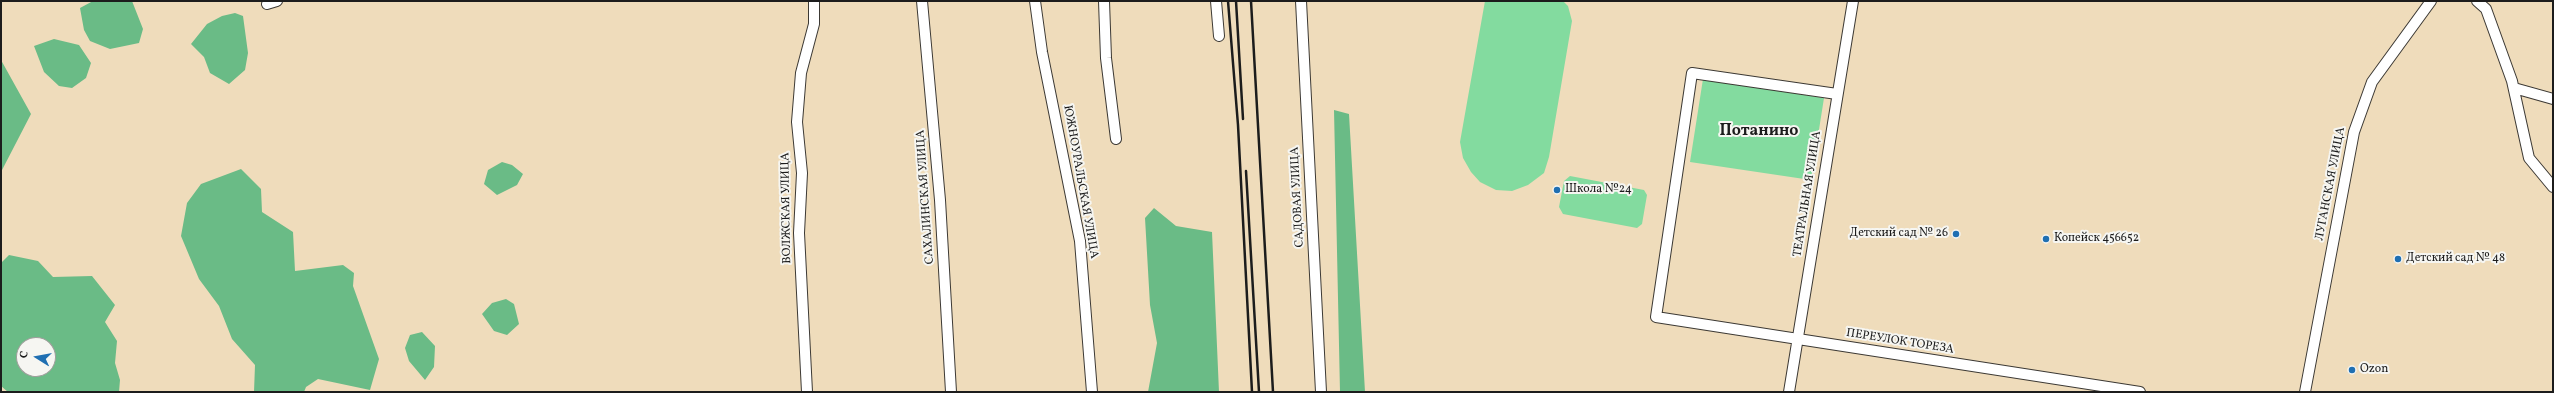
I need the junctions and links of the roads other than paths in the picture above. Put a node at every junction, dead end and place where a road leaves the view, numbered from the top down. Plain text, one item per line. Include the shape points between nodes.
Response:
1 (814, 1) edge
2 (922, 1) edge
3 (1035, 1) edge
4 (1104, 1) edge
5 (1216, 1) edge
6 (1301, 1) edge
7 (1852, 1) edge
8 (2431, 1) edge
9 (2477, 1) edge
10 (1219, 36) dead end
11 (2514, 88) junction
12 (1837, 94) junction
13 (2553, 99) edge
14 (1116, 139) dead end
15 (2553, 187) edge
16 (1797, 339) junction
17 (2072, 387) edge
18 (807, 392) edge
19 (951, 392) edge
20 (1092, 392) edge
21 (1321, 392) edge
22 (1789, 392) edge
23 (2140, 392) edge
24 (2305, 392) edge

1 - 18 street, ВОЛЖСКАЯ УЛИЦА via 814,24 802,73 797,122 802,173 800,233
2 - 19 street, САХАЛИНСКАЯ УЛИЦА via 940,200
3 - 20 street, ЮЖНОУРАЛЬСКАЯ УЛИЦА via 1042,52 1080,241
4 - 14 street via 1106,58
5 - 10 street
6 - 21 street, САДОВАЯ УЛИЦА
7 - 12 street, ТЕАТРАЛЬНАЯ УЛИЦА
8 - 24 street, ЛУГАНСКАЯ УЛИЦА via 2372,82 2354,132
9 - 11 street via 2486,9
11 - 13 street
11 - 15 street via 2529,158
12 - 16 street, ТЕАТРАЛЬНАЯ УЛИЦА
12 - 16 street, ПЕРЕУЛОК ТОРЕЗА via 1692,73 1656,317
16 - 17 street, ПЕРЕУЛОК ТОРЕЗА
16 - 22 street, ТЕАТРАЛЬНАЯ УЛИЦА
17 - 23 street, ПЕРЕУЛОК ТОРЕЗА

